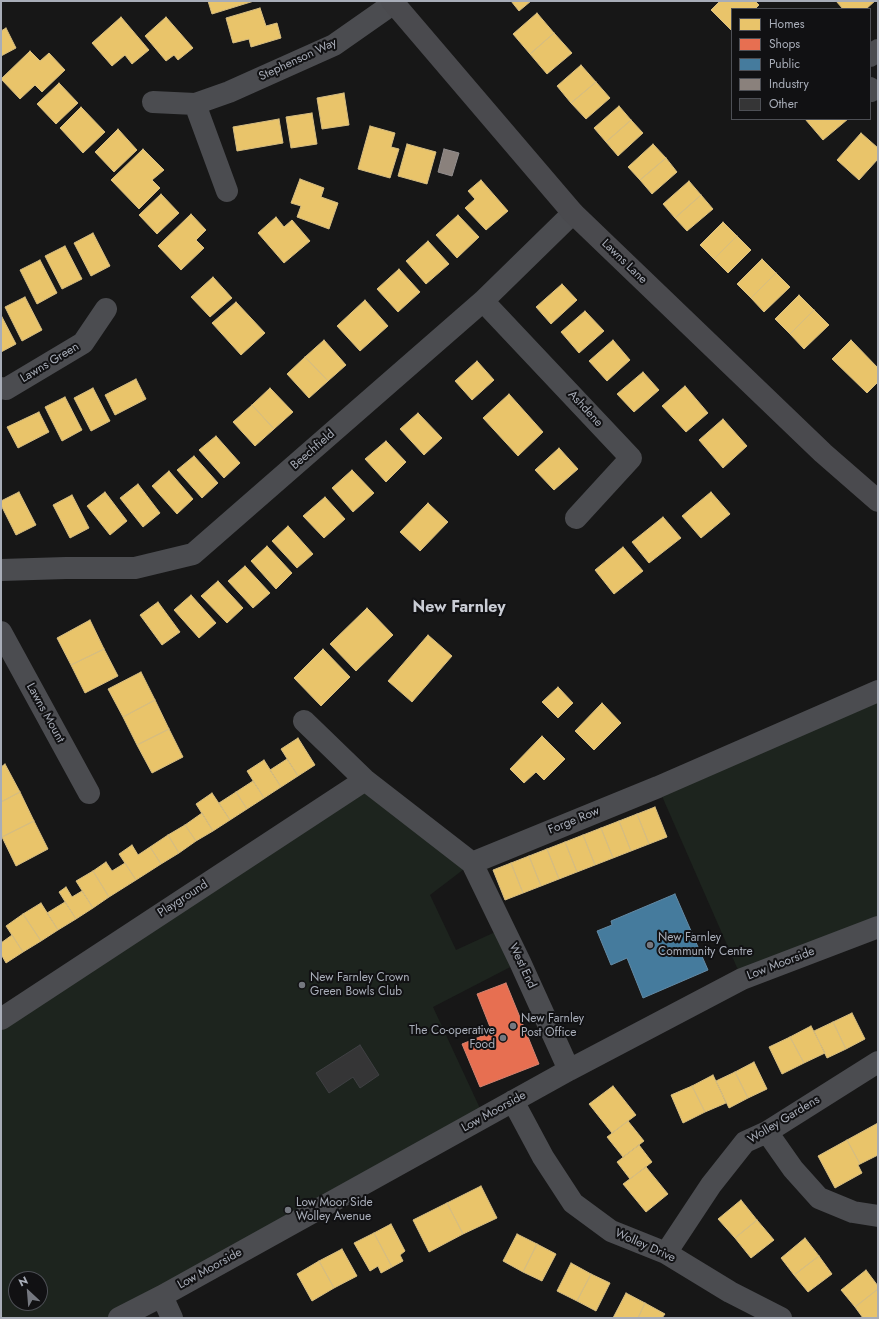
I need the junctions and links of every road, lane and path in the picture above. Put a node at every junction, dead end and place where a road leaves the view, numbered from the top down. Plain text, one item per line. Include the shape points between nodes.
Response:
1 (393, 2) edge
2 (153, 102) dead end
3 (195, 104) junction
4 (227, 191) dead end
5 (573, 213) junction
6 (482, 300) junction
7 (106, 309) dead end
8 (1, 388) edge
9 (878, 500) edge
10 (576, 518) dead end
11 (1, 570) edge
12 (1, 632) edge
13 (878, 691) edge
14 (304, 721) dead end
15 (365, 780) junction
16 (89, 793) dead end
17 (472, 863) junction
18 (878, 927) edge
19 (1, 1018) edge
20 (878, 1062) edge
21 (569, 1070) junction
22 (513, 1101) junction
23 (767, 1132) junction
24 (878, 1216) edge
25 (666, 1253) junction
26 (162, 1296) junction
27 (119, 1318) edge
28 (172, 1318) edge
29 (781, 1318) edge

1 - 3 street, Stephenson Way via 334,44 229,92
1 - 5 street, Lawns Lane
2 - 3 street, Stephenson Way
3 - 4 street
5 - 6 street, Beechfield
5 - 9 street, Lawns Lane via 823,453
6 - 10 street, Ashdene via 631,458
6 - 11 street, Beechfield via 192,554 135,568
7 - 8 street, Lawns Green via 83,343 6,389
12 - 16 street, Lawns Mount
13 - 17 street, Forge Row via 658,787
14 - 15 street
15 - 17 street
15 - 19 street, Playground
17 - 21 street, West End
18 - 21 street, Low Moorside via 742,979
20 - 23 street, Wolley Gardens
21 - 22 street, Low Moorside
22 - 25 street, Wolley Drive via 543,1157 573,1203 611,1231
22 - 26 street, Low Moorside
23 - 24 street via 793,1169 819,1198 853,1212
23 - 25 street, Wolley Gardens via 745,1142 710,1185
25 - 29 street, Wolley Drive via 730,1292
26 - 27 street, Low Moorside
26 - 28 street

